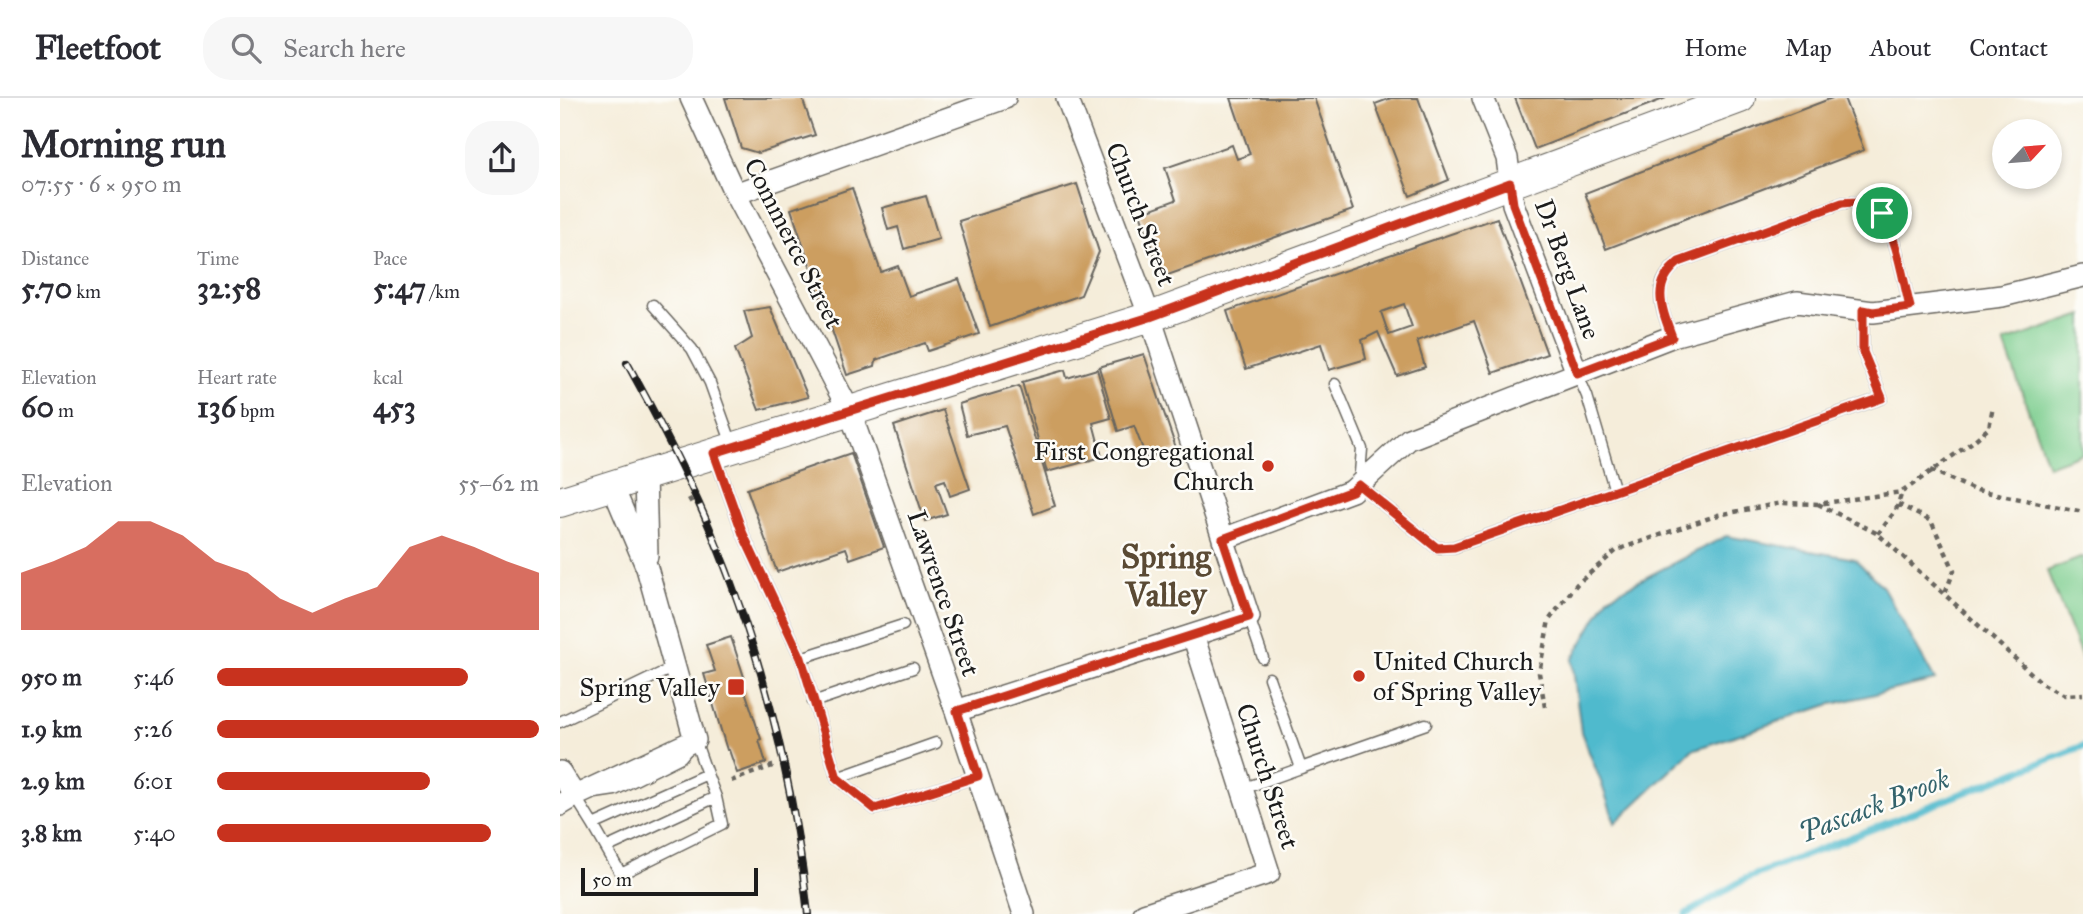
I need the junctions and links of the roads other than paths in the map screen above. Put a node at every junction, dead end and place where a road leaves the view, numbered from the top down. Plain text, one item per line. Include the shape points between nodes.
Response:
1 (691, 98) edge
2 (1005, 98) edge
3 (1067, 98) edge
4 (1483, 98) edge
5 (1740, 98) edge
6 (1510, 183) junction
7 (735, 194) junction
8 (2083, 276) edge
9 (653, 305) dead end
10 (1910, 307) junction
11 (1863, 310) junction
12 (1150, 317) junction
13 (1672, 337) junction
14 (1577, 373) junction
15 (1335, 384) dead end
16 (850, 412) junction
17 (723, 450) junction
18 (645, 474) junction
19 (612, 485) junction
20 (1359, 485) junction
21 (1615, 491) junction
22 (560, 502) edge
23 (1223, 539) junction
24 (648, 568) junction
25 (1249, 617) junction
26 (902, 625) dead end
27 (1193, 635) junction
28 (801, 658) junction
29 (1263, 658) dead end
30 (674, 667) junction
31 (914, 668) dead end
32 (1269, 678) dead end
33 (813, 702) junction
34 (957, 711) junction
35 (560, 722) edge
36 (1426, 724) dead end
37 (695, 740) junction
38 (936, 743) dead end
39 (1301, 768) junction
40 (560, 772) edge
41 (707, 774) junction
42 (978, 776) junction
43 (837, 778) junction
44 (1242, 789) junction
45 (716, 797) junction
46 (567, 800) edge
47 (593, 825) junction
48 (606, 848) junction
49 (1024, 914) edge
50 (1144, 914) edge

1 - 7 street, Commerce Street
2 - 7 street
3 - 12 street, Church Street
4 - 6 street, Dr Berg Lane via 1507,158
5 - 6 main road
6 - 12 main road
6 - 14 street, Dr Berg Lane via 1513,204
7 - 16 street, Commerce Street
8 - 10 street, Dr Berg Lane via 2002,296
9 - 17 lane via 692,349 710,383
10 - 11 street, Dr Berg Lane
10 - 13 lane via 1882,213 1855,201 1679,262 1661,284 1662,309
11 - 13 street, Dr Berg Lane via 1797,302
11 - 21 lane via 1863,352 1882,398
12 - 16 main road
12 - 23 street, Church Street
13 - 14 street, Dr Berg Lane
14 - 20 street, Dr Berg Lane via 1409,439
14 - 21 lane
15 - 20 lane via 1362,449
16 - 17 main road
16 - 34 street, Lawrence Street
17 - 18 main road
17 - 28 lane via 743,534
18 - 19 main road
18 - 24 street
19 - 22 main road
19 - 24 street
20 - 21 lane via 1437,548 1454,547
20 - 23 street, Dr Berg Lane
23 - 25 street, Church Street
24 - 30 street
25 - 27 street
25 - 29 lane
26 - 28 lane
27 - 34 street
27 - 44 street, Church Street
28 - 33 lane
30 - 35 lane
30 - 37 street
31 - 33 lane
32 - 39 lane
33 - 43 lane
34 - 42 street, Lawrence Street
36 - 39 lane
37 - 41 lane
37 - 46 street
38 - 43 lane
39 - 44 lane
40 - 46 street
41 - 45 lane
41 - 47 lane
42 - 43 lane via 875,809
42 - 49 street, Lawrence Street
44 - 50 street, Church Street via 1269,873
45 - 48 lane
45 - 48 lane via 722,824 621,874
46 - 47 lane
47 - 48 lane

